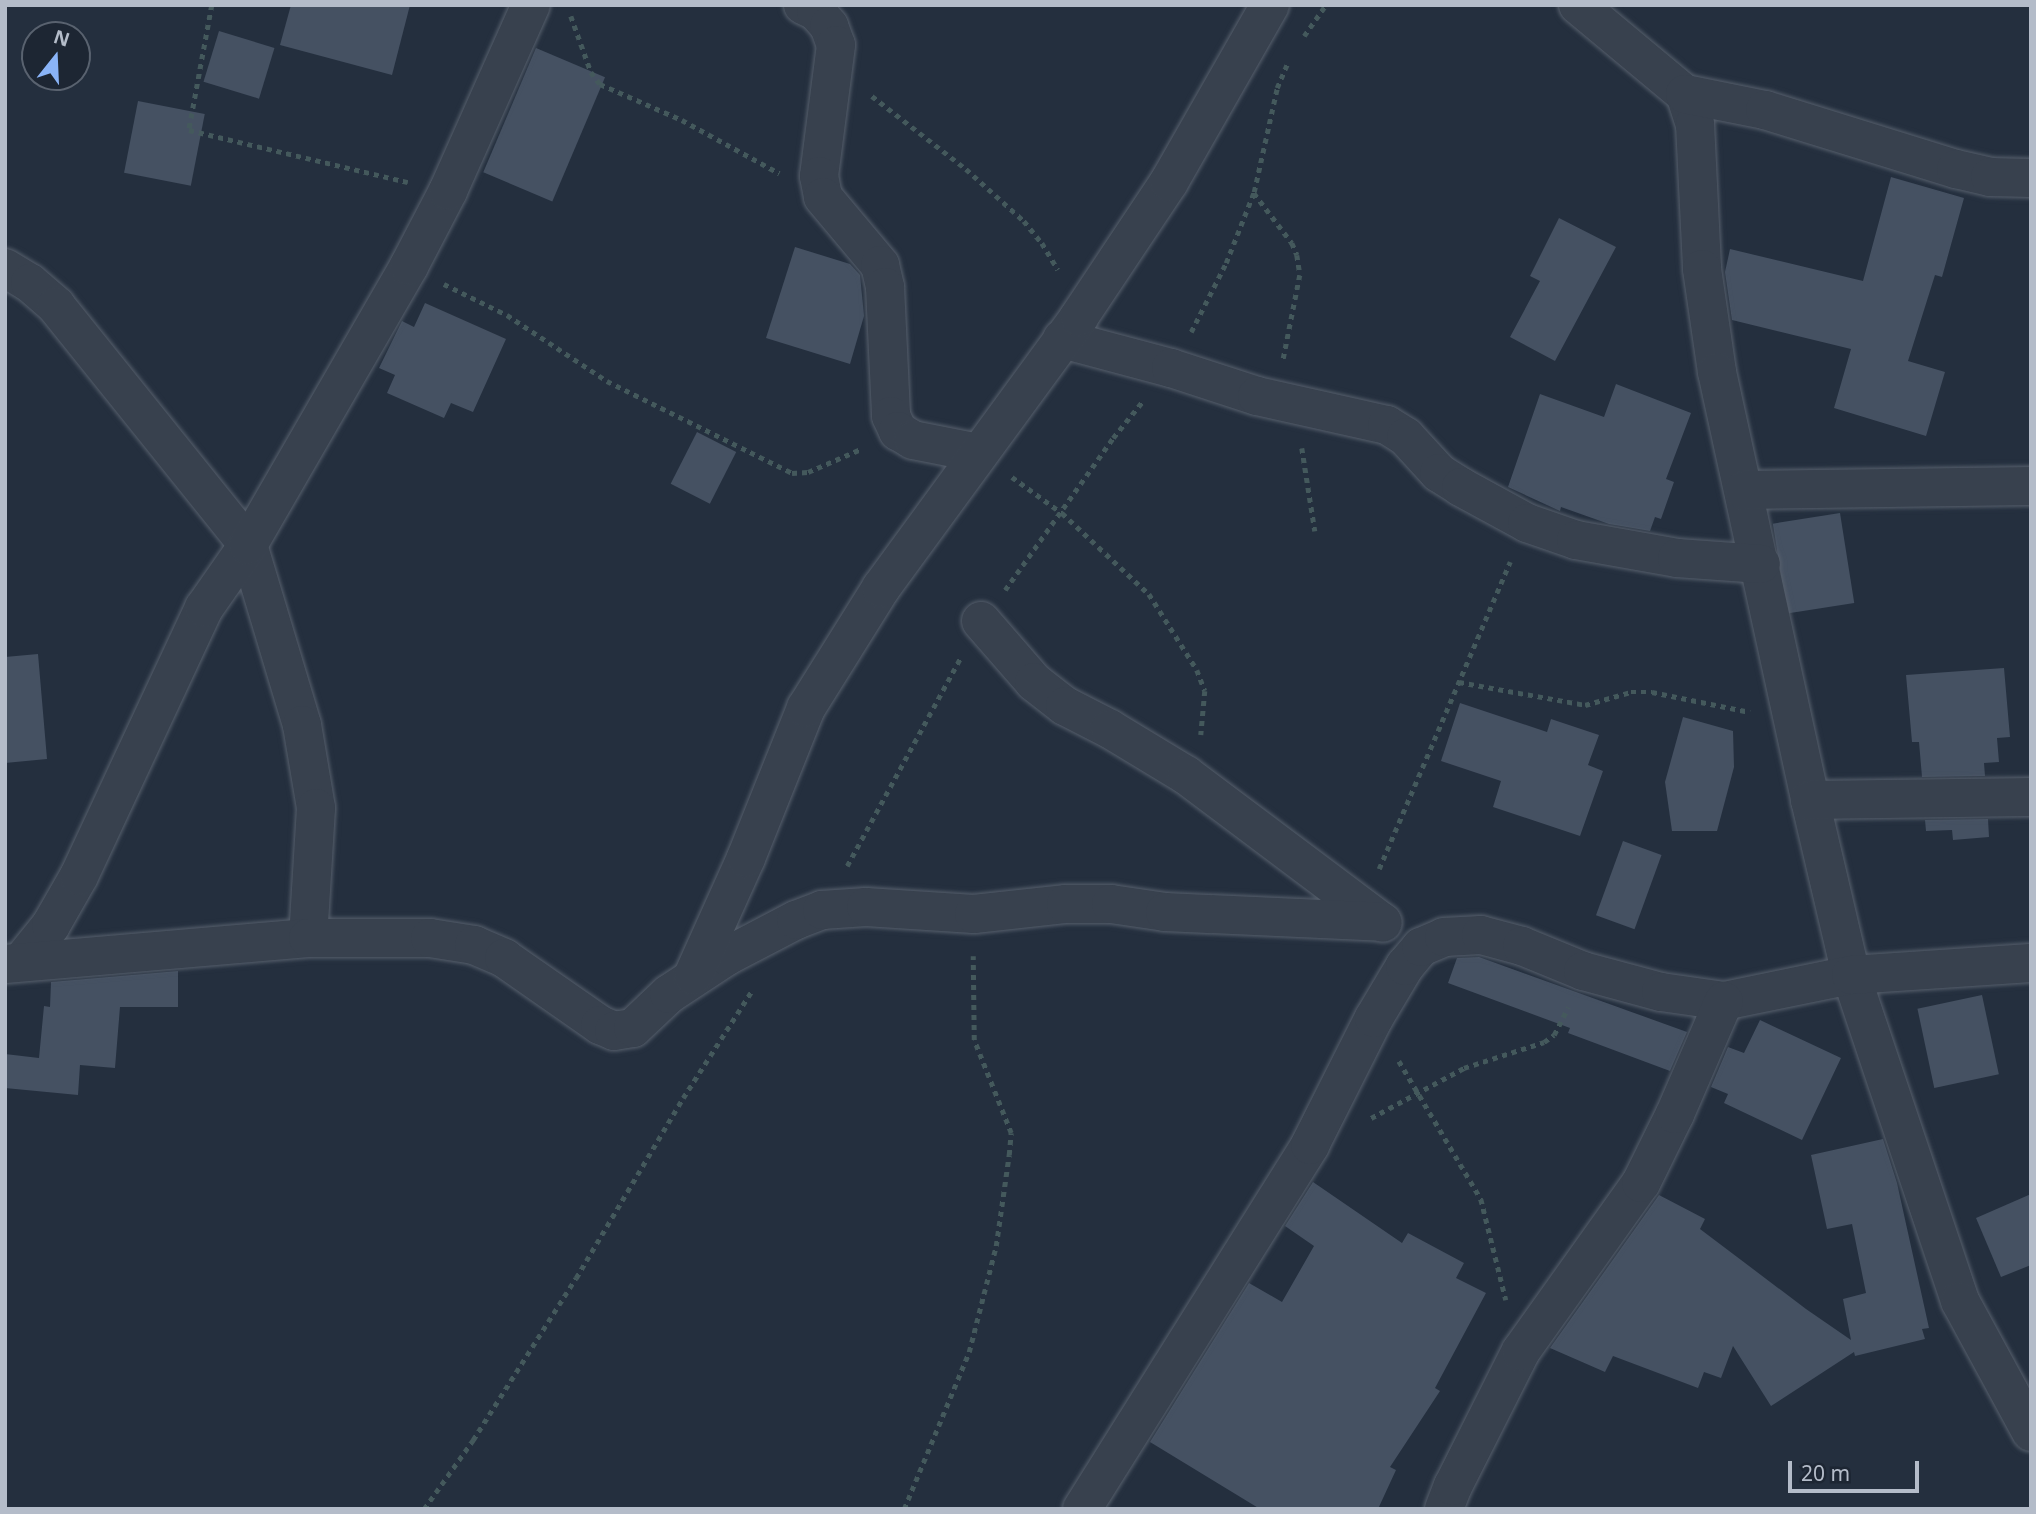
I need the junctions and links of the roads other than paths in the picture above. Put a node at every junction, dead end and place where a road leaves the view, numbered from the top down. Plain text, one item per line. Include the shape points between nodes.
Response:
1 (531, 5) edge
2 (1270, 5) edge
3 (1578, 5) edge
4 (812, 7) edge
5 (1685, 94) junction
6 (2031, 178) edge
7 (5, 268) edge
8 (1070, 328) junction
9 (979, 453) junction
10 (2031, 486) edge
11 (1744, 490) junction
12 (248, 545) junction
13 (1761, 564) junction
14 (981, 621) road end
15 (2031, 797) edge
16 (1810, 800) junction
17 (1372, 916) junction
18 (308, 938) junction
19 (1421, 947) junction
20 (14, 963) edge
21 (2031, 963) edge
22 (1852, 975) junction
23 (693, 976) junction
24 (1724, 1001) junction
25 (2031, 1433) edge
26 (1082, 1509) edge
27 (1444, 1509) edge

1 - 12 street via 448,191 409,266
2 - 8 street via 1169,181
3 - 5 street
4 - 9 street via 829,26 836,45 819,176 823,197 880,265 891,416 898,431 913,440
5 - 6 street via 1765,110 1956,169 1990,177
5 - 11 street via 1695,124 1702,269 1717,372
7 - 12 street via 56,306
8 - 9 street
8 - 13 street via 1171,368 1289,404 1387,425 1439,472 1527,523 1576,540 1619,550
9 - 23 street via 881,588 806,708
10 - 11 street
11 - 13 street
12 - 18 street via 302,725 316,808
12 - 20 street via 204,608 79,876 51,925
13 - 16 street
14 - 17 street via 1034,682 1065,706 1186,775
15 - 16 street
16 - 22 street
17 - 19 street
17 - 23 street via 1165,912 1111,904 974,914 866,907 822,910 796,919
18 - 20 street
18 - 23 street via 430,938 474,945 503,958 614,1031 633,1028
19 - 24 street via 1444,937 1481,935 1583,971 1661,992
19 - 26 street via 1374,1018 1310,1145
21 - 22 street
22 - 24 street
22 - 25 street via 1960,1301
24 - 27 street via 1641,1182 1521,1351

